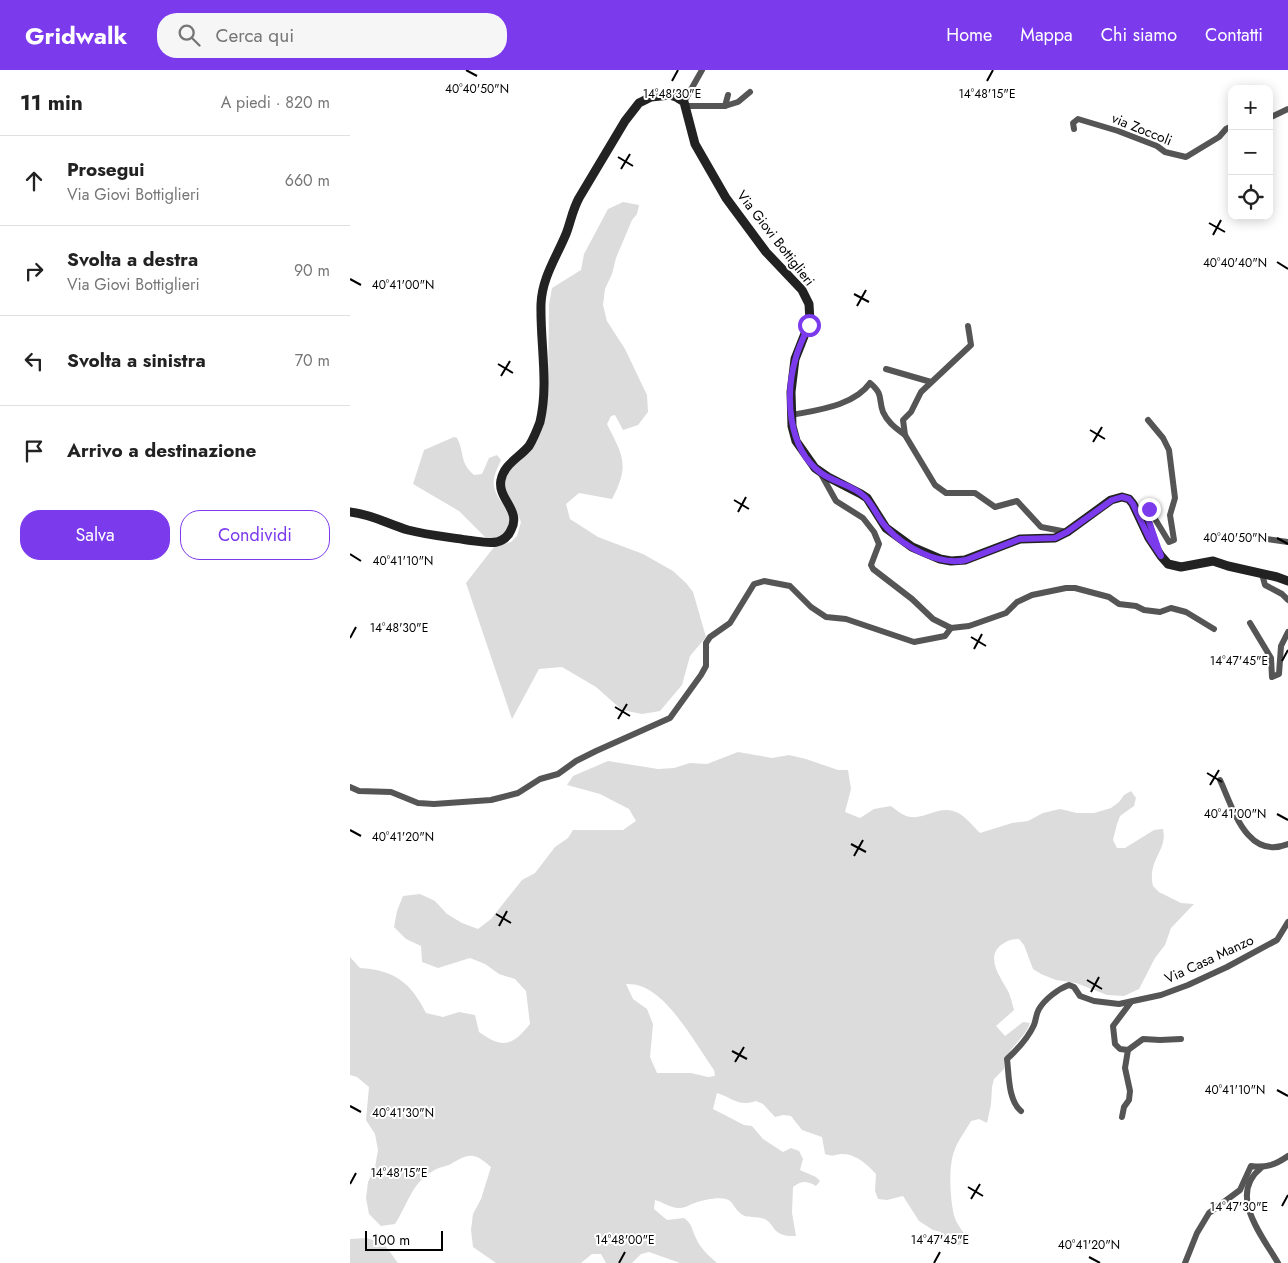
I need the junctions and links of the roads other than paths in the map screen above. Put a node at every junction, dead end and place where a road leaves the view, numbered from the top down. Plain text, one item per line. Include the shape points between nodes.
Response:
1 (702, 70) edge
2 (750, 92) dead end
3 (728, 96) dead end
4 (685, 104) junction
5 (725, 106) junction
6 (1288, 109) edge
7 (1273, 116) edge
8 (1228, 128) edge
9 (1074, 129) dead end
10 (968, 326) dead end
11 (886, 369) dead end
12 (931, 382) junction
13 (792, 415) junction
14 (1148, 420) dead end
15 (905, 435) junction
16 (821, 473) junction
17 (350, 512) edge
18 (1067, 532) junction
19 (1260, 538) dead end
20 (1288, 542) edge
21 (1161, 556) junction
22 (1262, 574) junction
23 (1288, 581) edge
24 (1288, 600) edge
25 (1250, 624) dead end
26 (952, 628) junction
27 (1214, 628) dead end
28 (1288, 632) edge
29 (1220, 780) dead end
30 (350, 788) edge
31 (1288, 844) edge
32 (1288, 922) edge
33 (1131, 1002) junction
34 (1181, 1039) dead end
35 (1128, 1050) junction
36 (1021, 1111) dead end
37 (1122, 1117) dead end
38 (1288, 1156) edge
39 (1261, 1168) junction
40 (1184, 1263) edge
41 (1278, 1263) edge

1 - 4 street
2 - 5 street via 738,102
3 - 5 street
4 - 5 street
4 - 13 street, Via Giovi Bottiglieri via 696,144 726,198 766,252 802,290 809,304 810,322 793,367
4 - 17 street via 670,95 643,100 636,106 572,212 544,282 541,303 544,384 540,419 534,438 509,464 501,480 504,496 514,515 511,531 502,540 486,542 409,530 366,514
6 - 7 street
8 - 9 street, via Zoccoli via 1186,157 1078,119 1072,123
10 - 12 street via 971,345
11 - 12 street
12 - 15 street via 903,420
13 - 15 street via 854,398 870,383 882,398 882,410 891,425
13 - 16 street, Via Giovi Bottiglieri via 796,441
14 - 21 street via 1168,450 1175,498 1170,515 1174,540 1169,542 1149,509 1145,510
15 - 18 street via 935,485 946,493 975,493 995,507 1017,501 1041,527
16 - 18 street, Via Giovi Bottiglieri via 867,498 886,528 897,537 940,559 962,561 1020,539 1055,538
16 - 26 street via 836,501 864,518 874,532 879,544 872,562 873,569 933,619
18 - 21 street, Via Giovi Bottiglieri via 1112,500 1126,497
19 - 20 street
21 - 22 street via 1174,566 1212,561
22 - 23 street
22 - 24 street via 1265,585
25 - 28 street via 1271,658 1272,677 1279,674 1281,646
26 - 27 street via 1006,613 1032,594 1075,588 1144,610 1160,612 1171,608 1186,612
26 - 30 street via 945,636 914,642 846,619 826,617 790,586 764,581 754,584 730,623 710,637 706,643 706,666 670,718 596,751 518,793 491,800 418,803 391,792
29 - 31 street via 1244,831 1254,842 1264,847
32 - 33 street, Via Casa Manzo via 1277,940 1227,967 1161,995
33 - 35 street via 1113,1026 1115,1044
33 - 36 street, Via Casa Manzo via 1094,1001 1080,996 1069,984 1049,998 1038,1010 1035,1024 1023,1043 1007,1059 1011,1090
34 - 35 street via 1143,1039
35 - 37 street via 1125,1068 1130,1091
38 - 39 street
39 - 40 street via 1251,1166 1240,1190 1209,1213
39 - 41 street via 1251,1179 1248,1207 1256,1228

